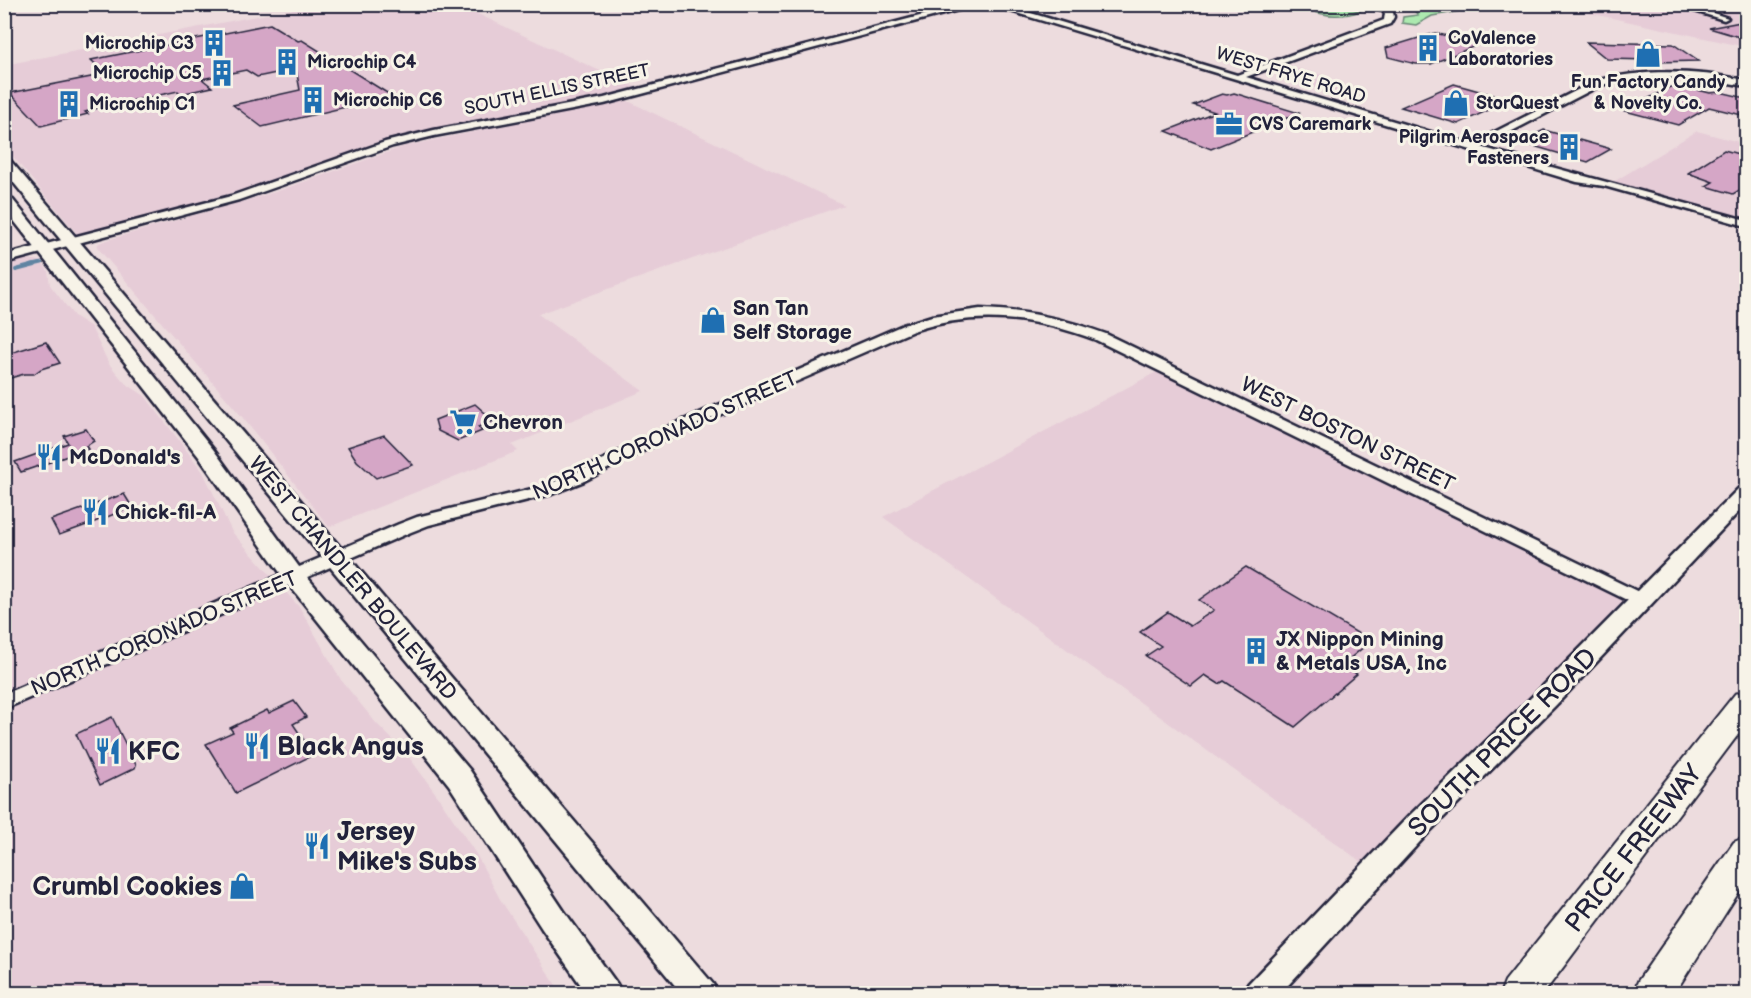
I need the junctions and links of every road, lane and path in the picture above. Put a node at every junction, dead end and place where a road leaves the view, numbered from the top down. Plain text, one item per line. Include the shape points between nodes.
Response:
1 (977, 4) edge
2 (991, 4) edge
3 (1377, 4) edge
4 (1676, 4) edge
5 (1724, 18) dead end
6 (1236, 78) junction
7 (1746, 83) edge
8 (1471, 148) junction
9 (4, 162) edge
10 (1581, 180) junction
11 (4, 198) edge
12 (1746, 223) edge
13 (1746, 231) edge
14 (71, 242) junction
15 (44, 249) junction
16 (4, 259) edge
17 (1030, 316) joint
18 (152, 384) junction
19 (218, 417) junction
20 (1746, 492) edge
21 (336, 558) junction
22 (294, 576) junction
23 (1643, 600) junction
24 (4, 702) edge
25 (1746, 702) edge
26 (1746, 852) edge
27 (606, 993) edge
28 (702, 993) edge
29 (1259, 993) edge
30 (1520, 993) edge
31 (1652, 993) edge

1 - 14 street, SOUTH ELLIS STREET via 604,101 389,144 235,198
2 - 6 street, WEST FRYE ROAD
3 - 6 street via 1389,12 1387,22
4 - 5 street
6 - 8 street, WEST FRYE ROAD
7 - 8 street via 1675,74 1641,74 1598,83
8 - 10 street, WEST FRYE ROAD
9 - 14 main road, WEST CHANDLER BOULEVARD
10 - 12 street, WEST FRYE ROAD via 1605,183
10 - 13 street, WEST FRYE ROAD
11 - 15 main road, WEST CHANDLER BOULEVARD
14 - 15 street, SOUTH ELLIS STREET
14 - 19 main road, WEST CHANDLER BOULEVARD
15 - 16 street, SOUTH ELLIS STREET
15 - 18 main road, WEST CHANDLER BOULEVARD
17 - 21 street, NORTH CORONADO STREET via 974,314 918,324 677,428 576,479 546,491 423,521
17 - 23 street, WEST BOSTON STREET via 1068,324 1101,337
18 - 19 main road via 172,386 196,411
18 - 22 main road, WEST CHANDLER BOULEVARD
19 - 21 main road, WEST CHANDLER BOULEVARD
20 - 23 main road, SOUTH PRICE ROAD
21 - 22 street, NORTH CORONADO STREET
21 - 28 main road, WEST CHANDLER BOULEVARD
22 - 24 street, NORTH CORONADO STREET
22 - 27 main road, WEST CHANDLER BOULEVARD via 465,786
23 - 29 main road, SOUTH PRICE ROAD via 1419,824
25 - 30 highway, PRICE FREEWAY
26 - 31 highway

